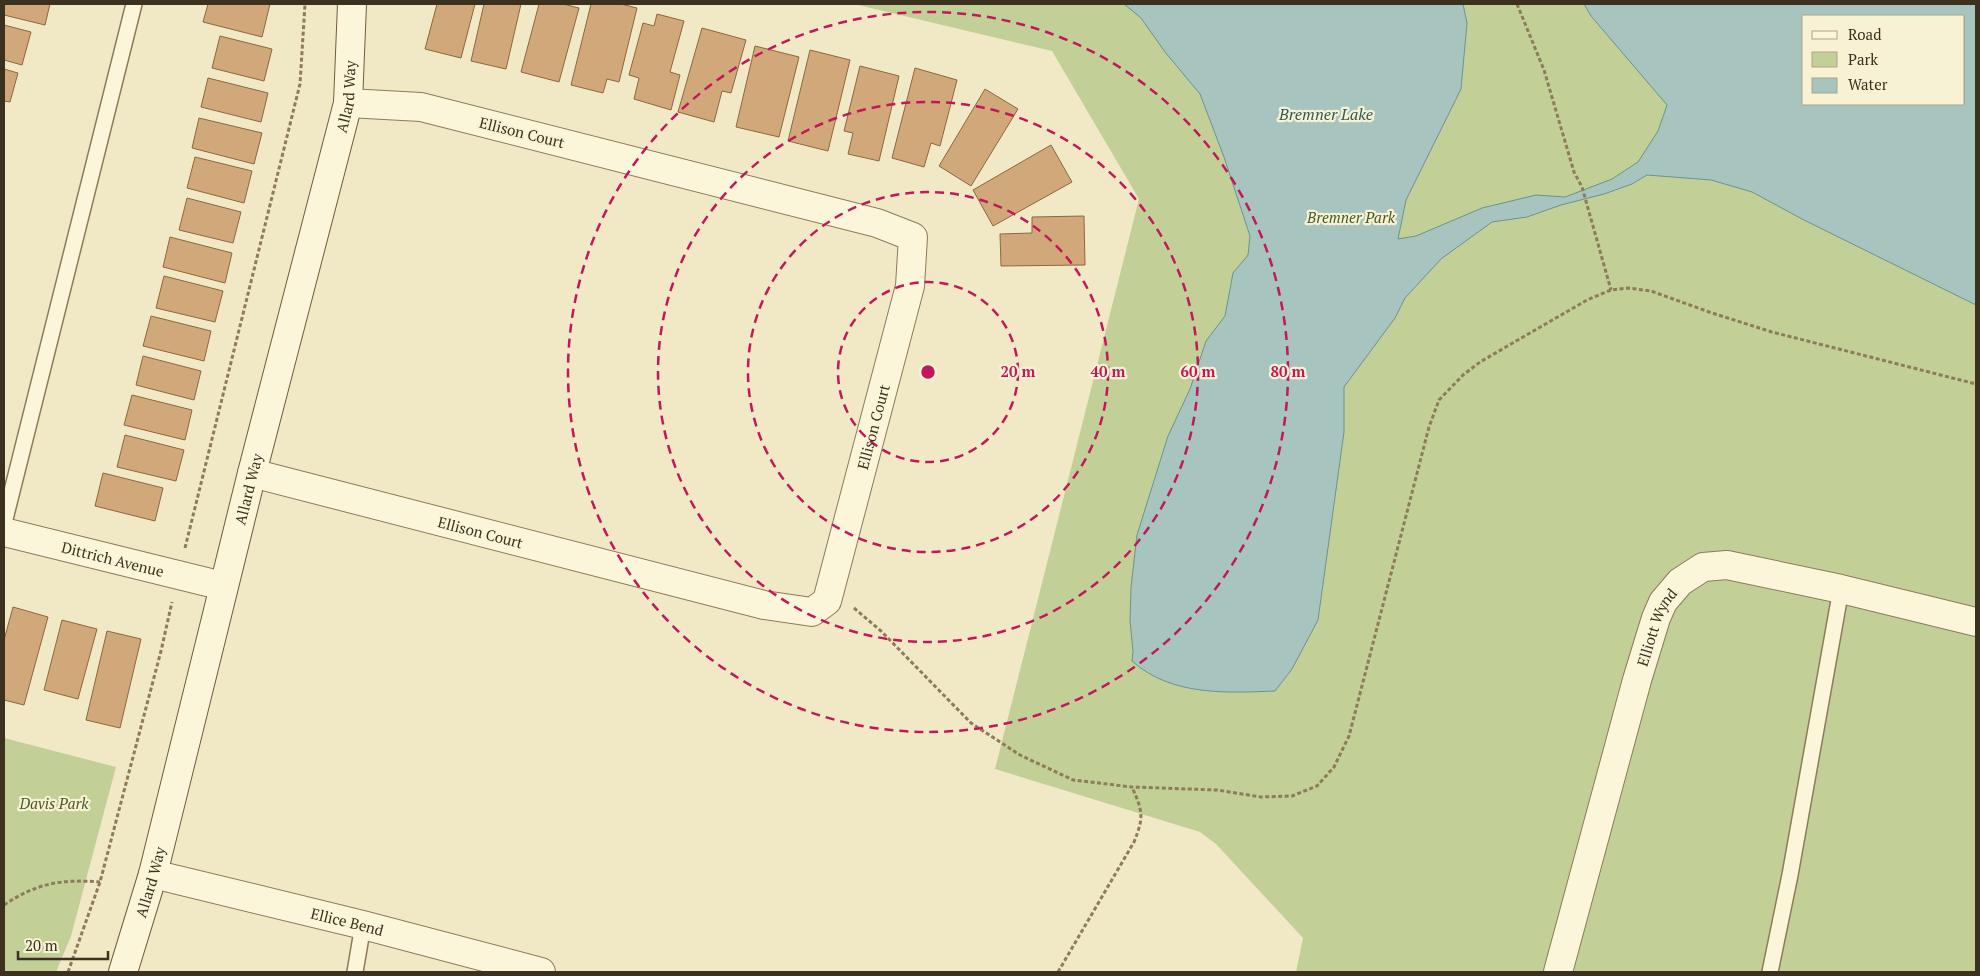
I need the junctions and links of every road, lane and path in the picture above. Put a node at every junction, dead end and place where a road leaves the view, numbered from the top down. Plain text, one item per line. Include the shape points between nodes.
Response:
1 (134, 4) edge
2 (305, 4) edge
3 (352, 4) edge
4 (1517, 4) edge
5 (348, 103) junction
6 (1611, 290) junction
7 (1976, 384) edge
8 (252, 473) junction
9 (4, 523) edge
10 (4, 532) edge
11 (179, 574) junction
12 (223, 586) junction
13 (830, 589) junction
14 (1841, 589) junction
15 (1976, 622) edge
16 (1132, 787) junction
17 (153, 874) junction
18 (100, 882) junction
19 (4, 905) edge
20 (363, 925) junction
21 (68, 972) edge
22 (123, 972) edge
23 (356, 972) edge
24 (541, 972) edge
25 (1058, 972) edge
26 (1558, 972) edge
27 (1770, 972) edge

1 - 9 lane
2 - 11 path via 300,84
3 - 5 street, Allard Way
4 - 6 path via 1544,70
5 - 8 street, Allard Way
5 - 13 street, Ellison Court via 421,107 876,223 913,236 910,286
6 - 7 path via 1651,291 1772,332
6 - 16 path via 1587,300 1480,362 1440,400 1429,427 1349,736 1334,767 1317,786 1292,796 1261,797 1217,790
8 - 12 street, Allard Way
8 - 13 street, Ellison Court via 764,605 812,612 827,601
10 - 11 street, Dittrich Avenue
11 - 12 street, Dittrich Avenue
11 - 18 path
12 - 17 street, Allard Way
13 - 16 path via 881,631 971,723 1020,755 1073,780
14 - 15 street, Elliott Wynd
14 - 26 street, Elliott Wynd via 1727,565 1703,567 1680,582 1663,602 1637,680
14 - 27 lane
16 - 25 path via 1140,805 1142,822 1134,842
17 - 20 street, Ellice Bend
17 - 22 street, Allard Way
18 - 19 path via 72,880 50,883 27,891
18 - 21 path
20 - 23 lane
20 - 24 street, Ellice Bend

